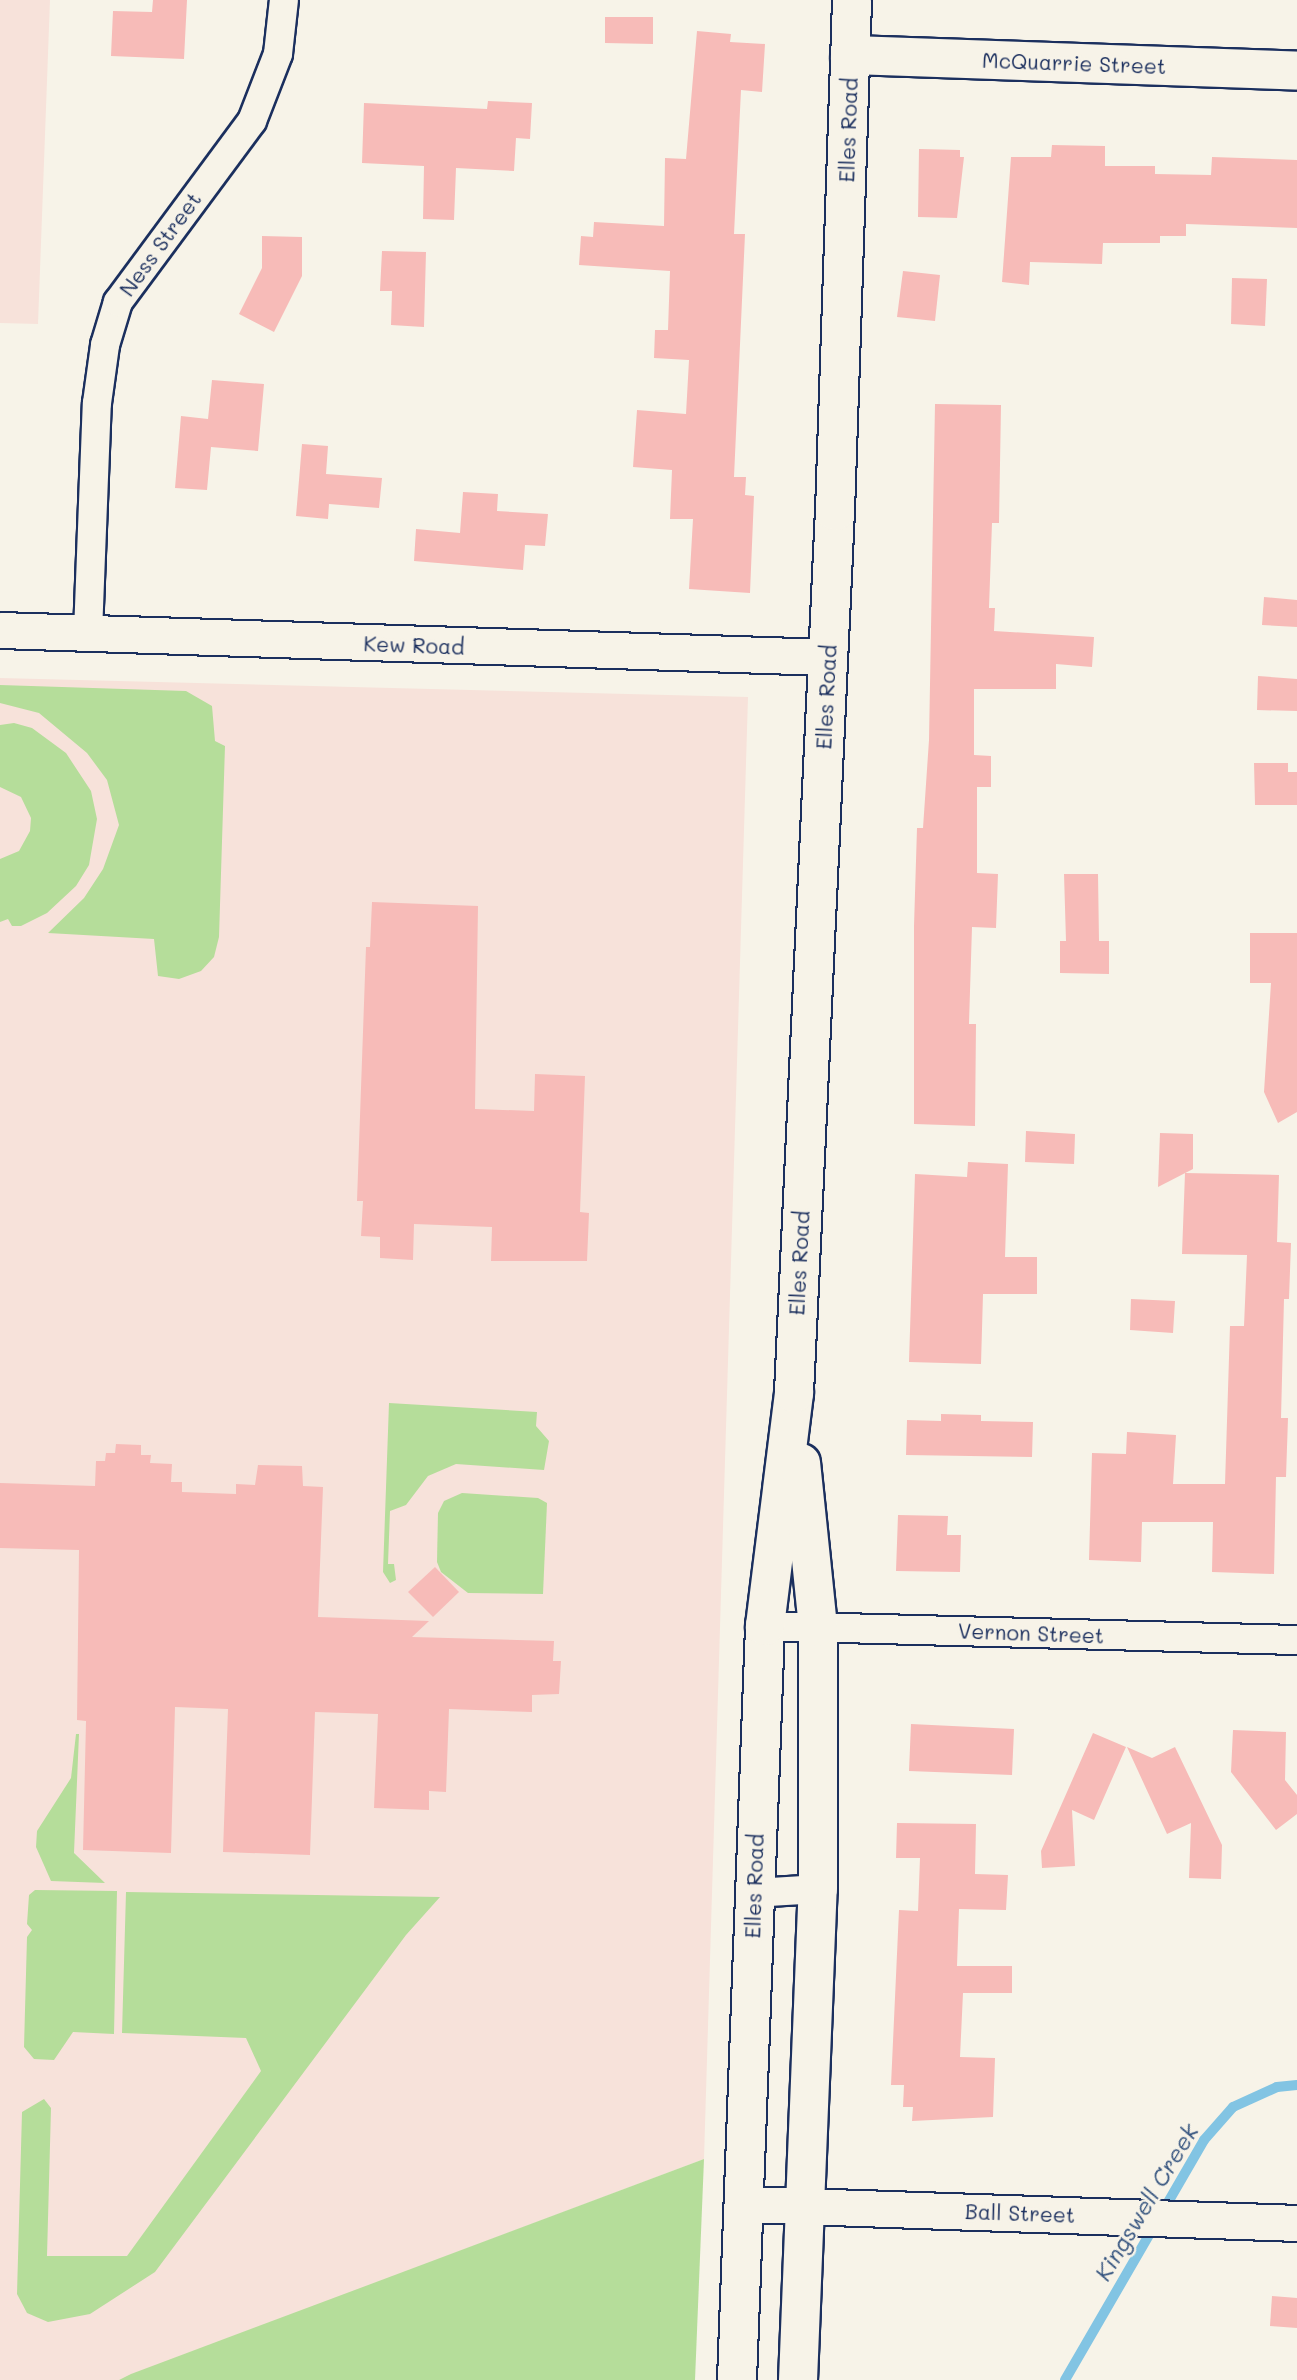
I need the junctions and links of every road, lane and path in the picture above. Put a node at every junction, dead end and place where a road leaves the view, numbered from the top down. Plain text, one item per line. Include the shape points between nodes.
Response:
1 (284, 0) edge
2 (852, 0) edge
3 (850, 55) junction
4 (1297, 71) edge
5 (0, 630) edge
6 (88, 633) junction
7 (827, 657) junction
8 (793, 1393) junction
9 (765, 1626) junction
10 (818, 1627) junction
11 (1297, 1640) edge
12 (818, 1889) junction
13 (753, 1893) junction
14 (743, 2204) junction
15 (803, 2206) junction
16 (1297, 2222) edge
17 (737, 2380) edge
18 (798, 2380) edge

1 - 6 street, Ness Street via 278,54 252,121 118,302 105,345 97,403
2 - 3 main road, Elles Road
3 - 4 main road, McQuarrie Street
3 - 7 main road, Elles Road
5 - 6 street, Kew Road
6 - 7 street, Kew Road
7 - 8 main road, Elles Road
8 - 9 main road, Elles Road
8 - 10 main road, Elles Road
9 - 10 street, Vernon Street
9 - 13 main road, Elles Road
10 - 11 street, Vernon Street
10 - 12 main road, Elles Road
12 - 13 street
12 - 15 main road, Elles Road
13 - 14 main road, Elles Road
14 - 15 street, Ball Street
14 - 17 main road, Elles Road
15 - 16 street, Ball Street
15 - 18 main road, Elles Road

